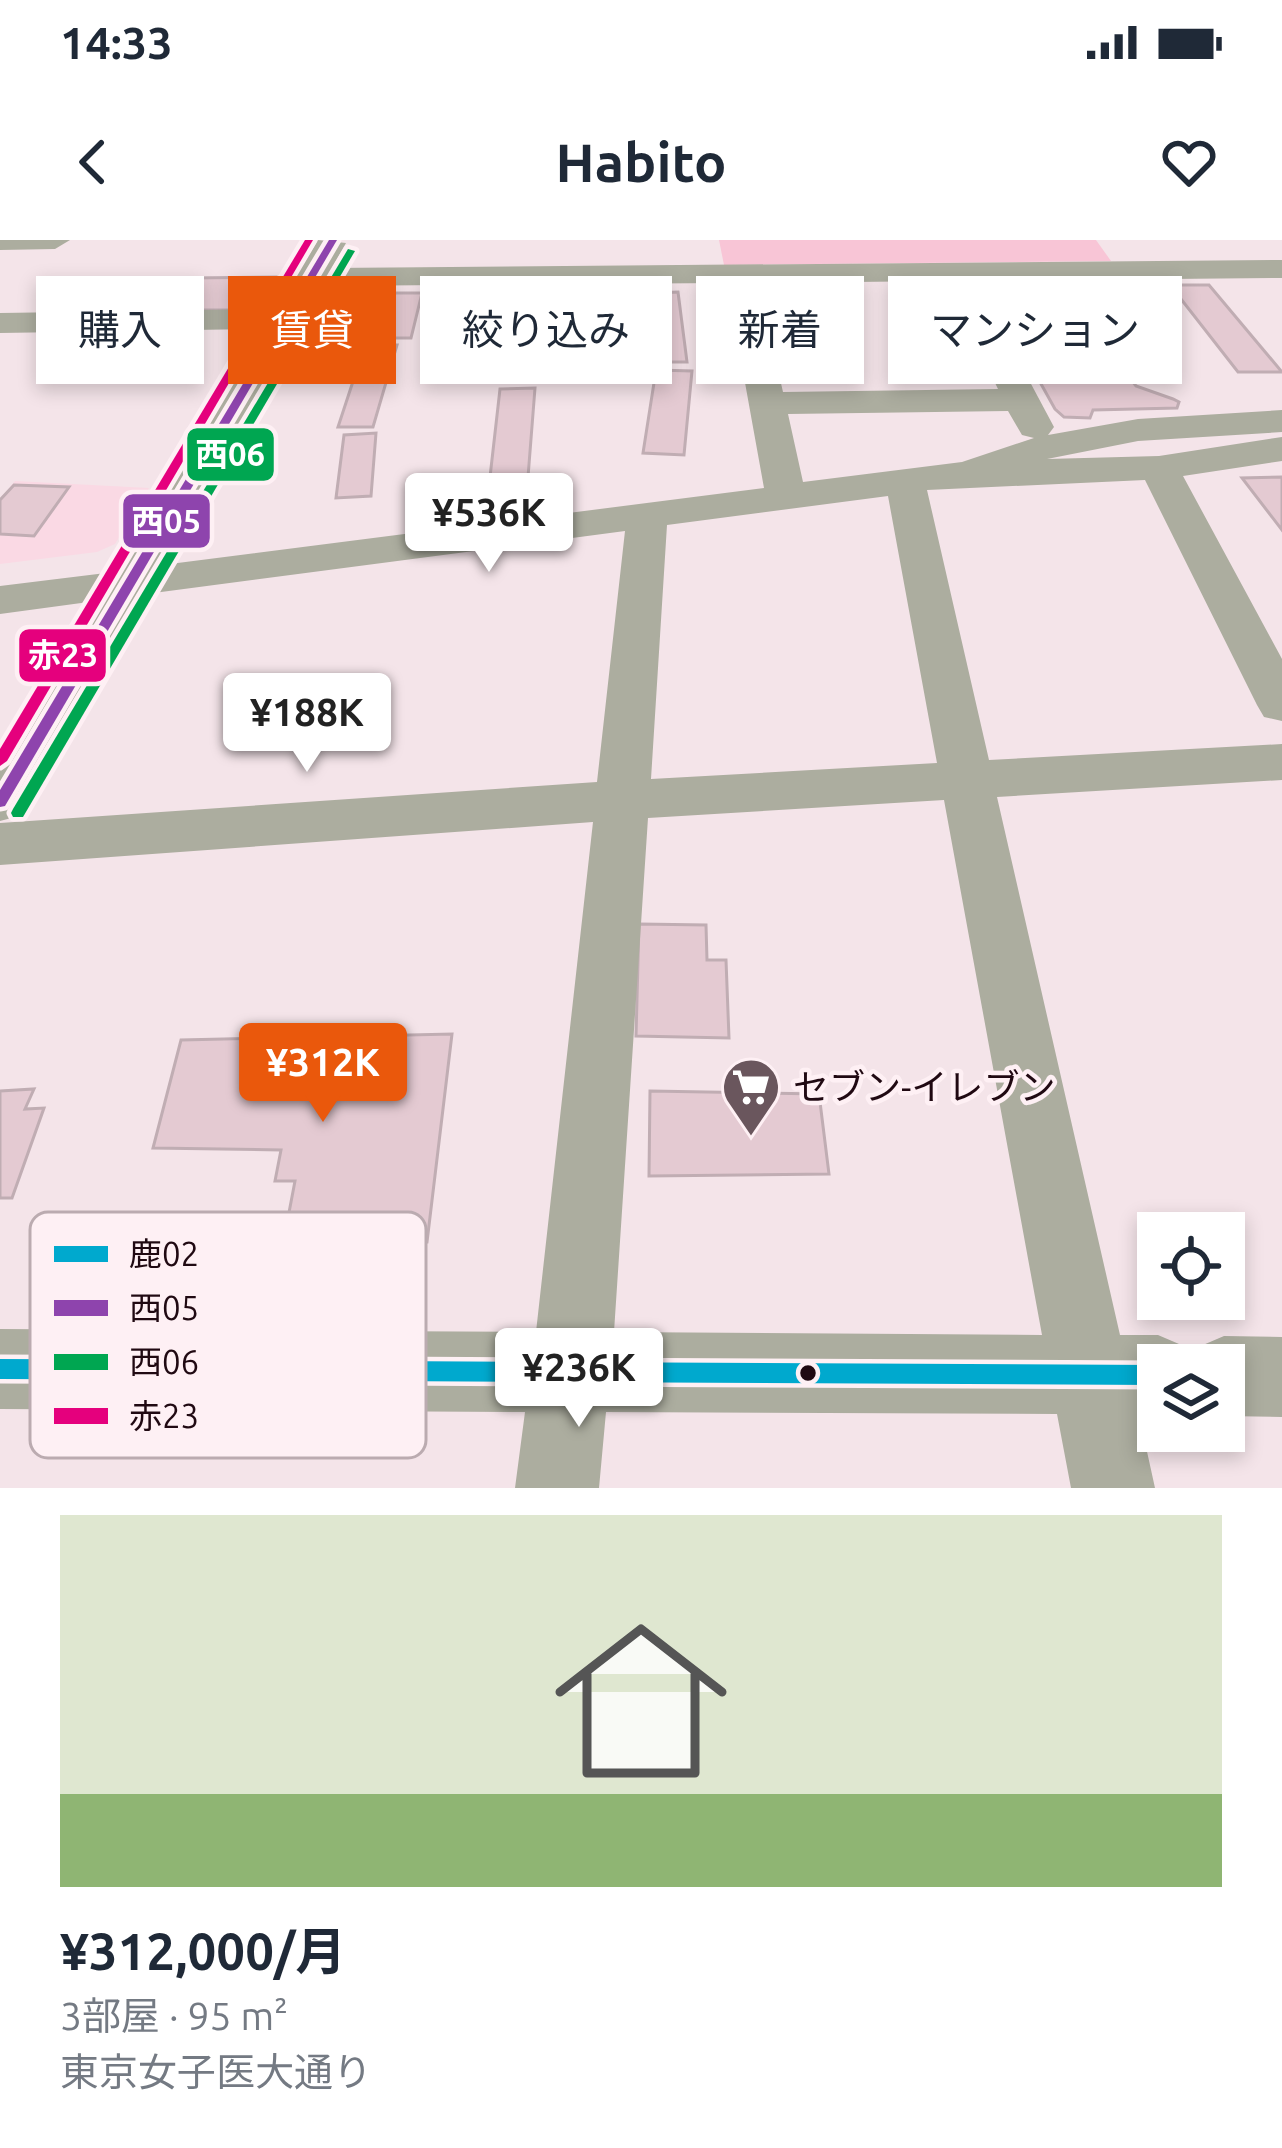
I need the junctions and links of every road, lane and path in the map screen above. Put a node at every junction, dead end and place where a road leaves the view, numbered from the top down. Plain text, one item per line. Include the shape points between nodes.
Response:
1 (56, 240) edge
2 (333, 240) edge
3 (631, 240) edge
4 (1108, 240) edge
5 (4, 243) edge
6 (1282, 269) edge
7 (1132, 271) junction
8 (956, 272) junction
9 (741, 273) junction
10 (623, 274) junction
11 (312, 276) edge
12 (396, 276) edge
13 (228, 320) edge
14 (15, 323) edge
15 (0, 350) edge
16 (248, 384) edge
17 (1021, 400) junction
18 (769, 403) junction
19 (1282, 421) edge
20 (1045, 446) junction
21 (1282, 449) edge
22 (1159, 468) junction
23 (968, 472) junction
24 (905, 481) junction
25 (786, 496) junction
26 (647, 515) junction
27 (130, 583) junction
28 (0, 600) edge
29 (1282, 705) edge
30 (1282, 762) edge
31 (966, 780) junction
32 (624, 800) junction
33 (0, 802) edge
34 (0, 844) edge
35 (0, 1370) edge
36 (30, 1370) edge
37 (426, 1371) edge
38 (571, 1372) junction
39 (1123, 1375) edge
40 (1245, 1376) edge
41 (1282, 1377) edge
42 (557, 1488) edge
43 (1113, 1488) edge

1 - 5 street
2 - 11 street
3 - 10 street
4 - 7 street
6 - 7 street
7 - 8 street
8 - 9 street
8 - 17 street
9 - 10 street
9 - 18 street
10 - 12 street
13 - 14 street
14 - 15 street
16 - 27 street
17 - 18 street
17 - 20 street
18 - 25 street
19 - 20 street via 1185,425
20 - 23 street
21 - 22 street
22 - 23 street
22 - 29 street
23 - 24 street
24 - 25 street
24 - 31 street
25 - 26 street
26 - 27 street
26 - 32 street
27 - 28 street
27 - 33 street
30 - 31 street
31 - 32 street
31 - 39 street
32 - 34 street
32 - 38 street
35 - 36 street
37 - 38 street
38 - 39 street
38 - 42 street
39 - 43 street
40 - 41 street

